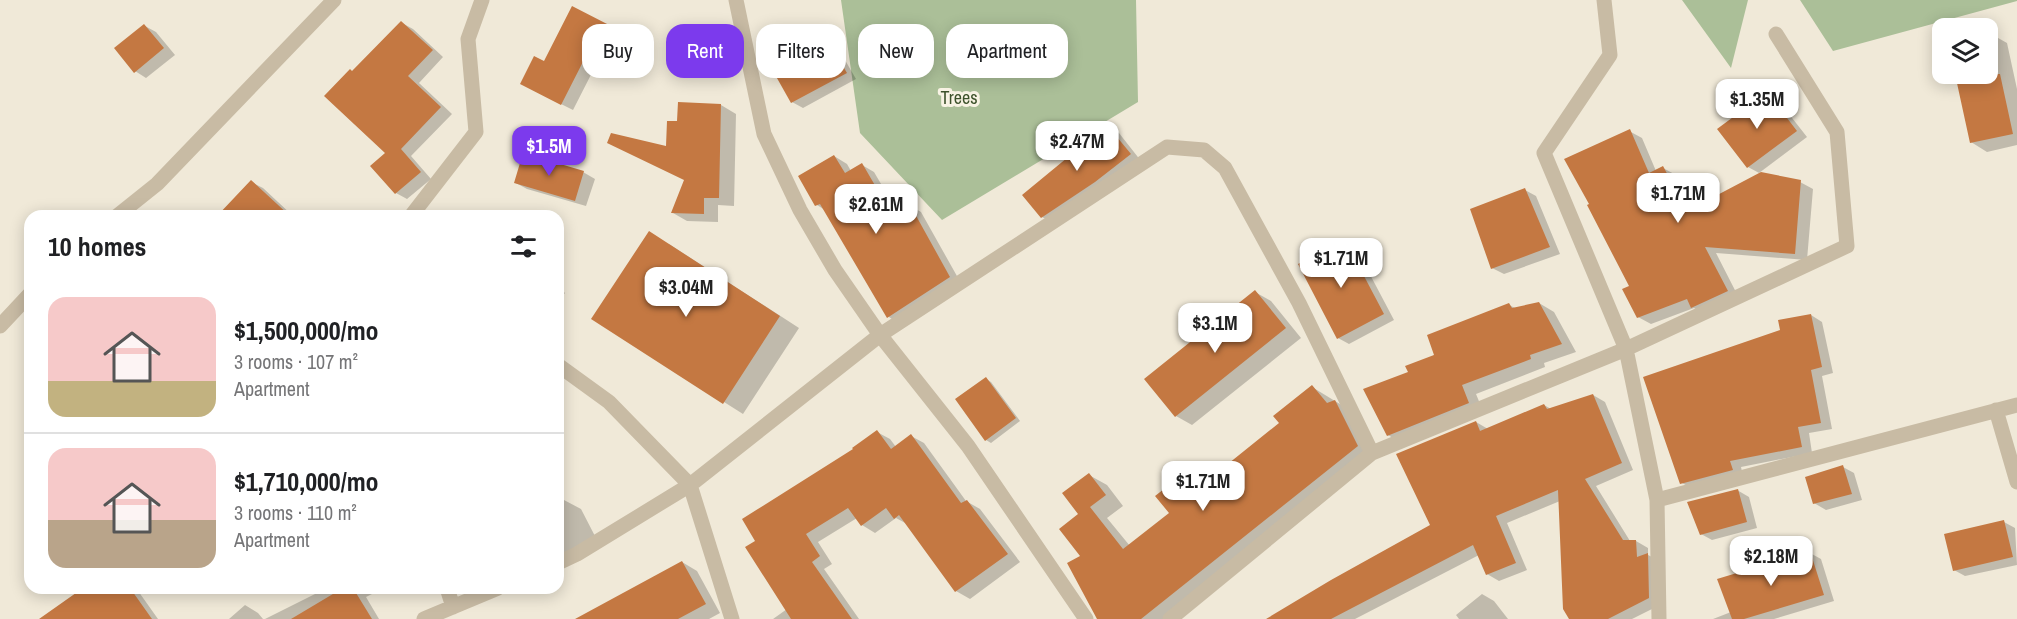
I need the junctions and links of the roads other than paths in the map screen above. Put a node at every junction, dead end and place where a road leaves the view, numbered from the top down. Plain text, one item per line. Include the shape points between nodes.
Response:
1 (334, 0) edge
2 (482, 0) edge
3 (736, 0) edge
4 (1604, 0) edge
5 (1776, 34) dead end
6 (124, 210) edge
7 (416, 210) edge
8 (24, 300) edge
9 (0, 326) edge
10 (880, 334) junction
11 (1626, 349) junction
12 (564, 369) edge
13 (2017, 405) edge
14 (1996, 410) junction
15 (1372, 453) junction
16 (2017, 482) edge
17 (690, 485) junction
18 (1657, 500) junction
19 (564, 559) edge
20 (449, 594) edge
21 (484, 594) edge
22 (453, 607) junction
23 (424, 619) edge
24 (732, 619) edge
25 (1086, 619) edge
26 (1170, 619) edge
27 (1659, 619) edge

1 - 6 street via 157,184
2 - 7 street via 468,39 476,132
3 - 10 street via 764,134 800,210 835,270
4 - 11 street via 1610,55 1544,153
5 - 11 street via 1837,132 1847,246
8 - 9 street
10 - 15 street via 1167,147 1204,150 1225,168 1299,303
10 - 17 street
10 - 25 street via 968,446
11 - 15 street
11 - 18 street
12 - 17 street via 609,402
13 - 14 street
14 - 16 street
14 - 18 street
15 - 26 street
17 - 19 street
17 - 24 street
18 - 27 street
20 - 22 street
21 - 22 street
22 - 23 street

